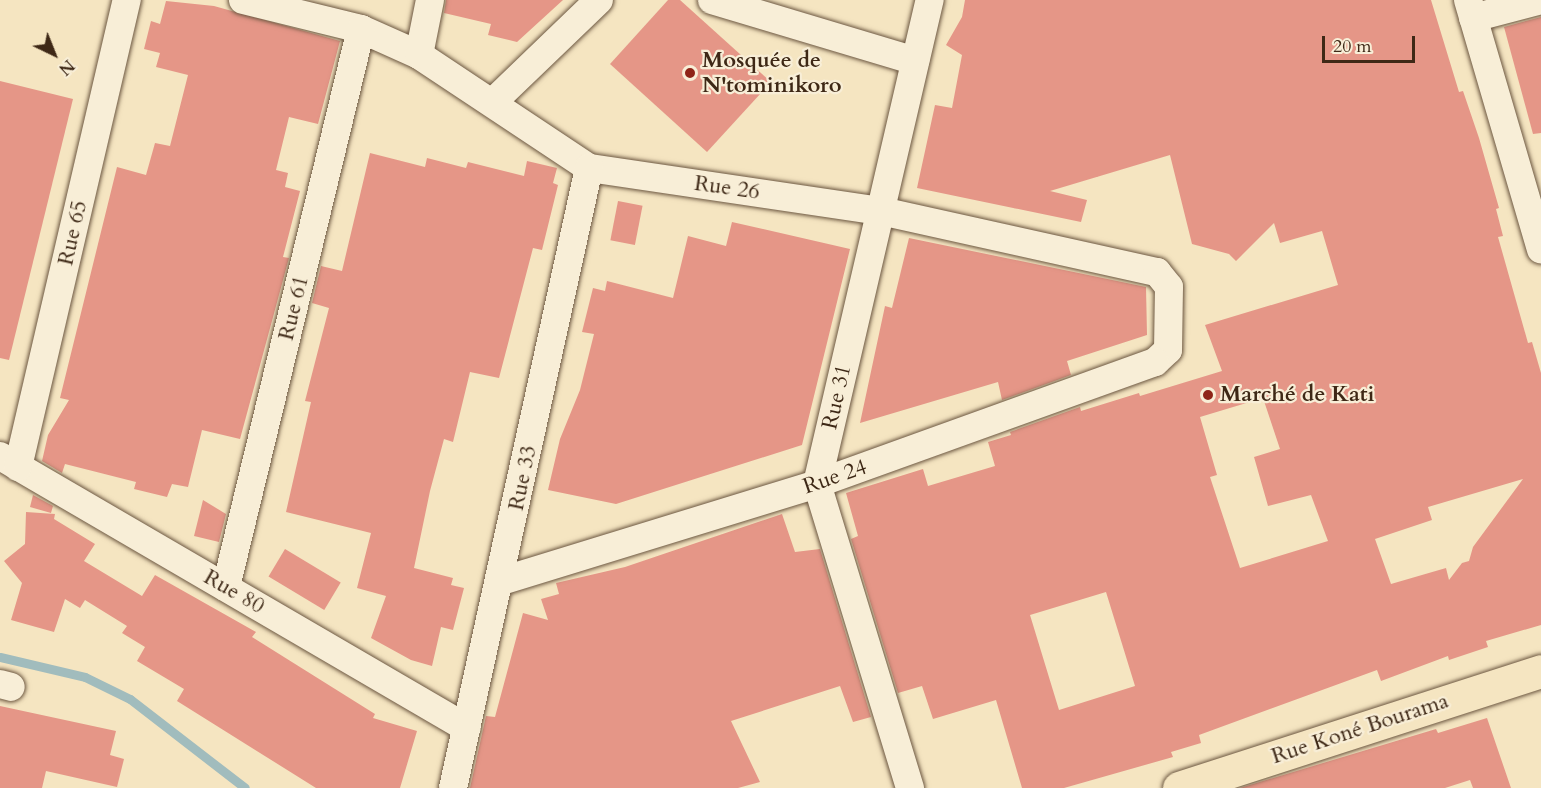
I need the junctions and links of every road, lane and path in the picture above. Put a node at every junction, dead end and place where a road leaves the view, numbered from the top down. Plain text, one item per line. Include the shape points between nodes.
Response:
1 (127, 0) edge
2 (243, 0) edge
3 (430, 0) edge
4 (599, 0) edge
5 (712, 0) edge
6 (930, 0) edge
7 (1541, 0) edge
8 (1470, 9) edge
9 (361, 29) junction
10 (418, 55) junction
11 (915, 61) junction
12 (493, 102) junction
13 (589, 168) junction
14 (880, 211) junction
15 (1541, 250) edge
16 (1163, 357) joint
17 (9, 462) edge
18 (817, 484) junction
19 (501, 581) junction
20 (226, 587) junction
21 (1541, 671) edge
22 (467, 728) junction
23 (453, 788) edge
24 (910, 788) edge
25 (1179, 788) edge

1 - 17 street, Rue 65
2 - 9 street, Rue 26
3 - 10 street
4 - 12 street
5 - 11 street
6 - 11 street, Rue 31
7 - 8 street
8 - 15 street
9 - 10 street, Rue 26
9 - 20 street, Rue 61
10 - 12 street, Rue 26
11 - 14 street, Rue 31
12 - 13 street, Rue 26
13 - 14 street, Rue 26
13 - 19 street, Rue 33
14 - 16 street, Rue 26 via 1156,272 1169,287 1167,350
14 - 18 street, Rue 31
16 - 18 street, Rue 24
17 - 20 street, Rue 80
18 - 19 street, Rue 24
18 - 24 street
19 - 22 street, Rue 33
20 - 22 street, Rue 80
21 - 25 highway, Rue Koné Bourama
22 - 23 street, Rue 33

